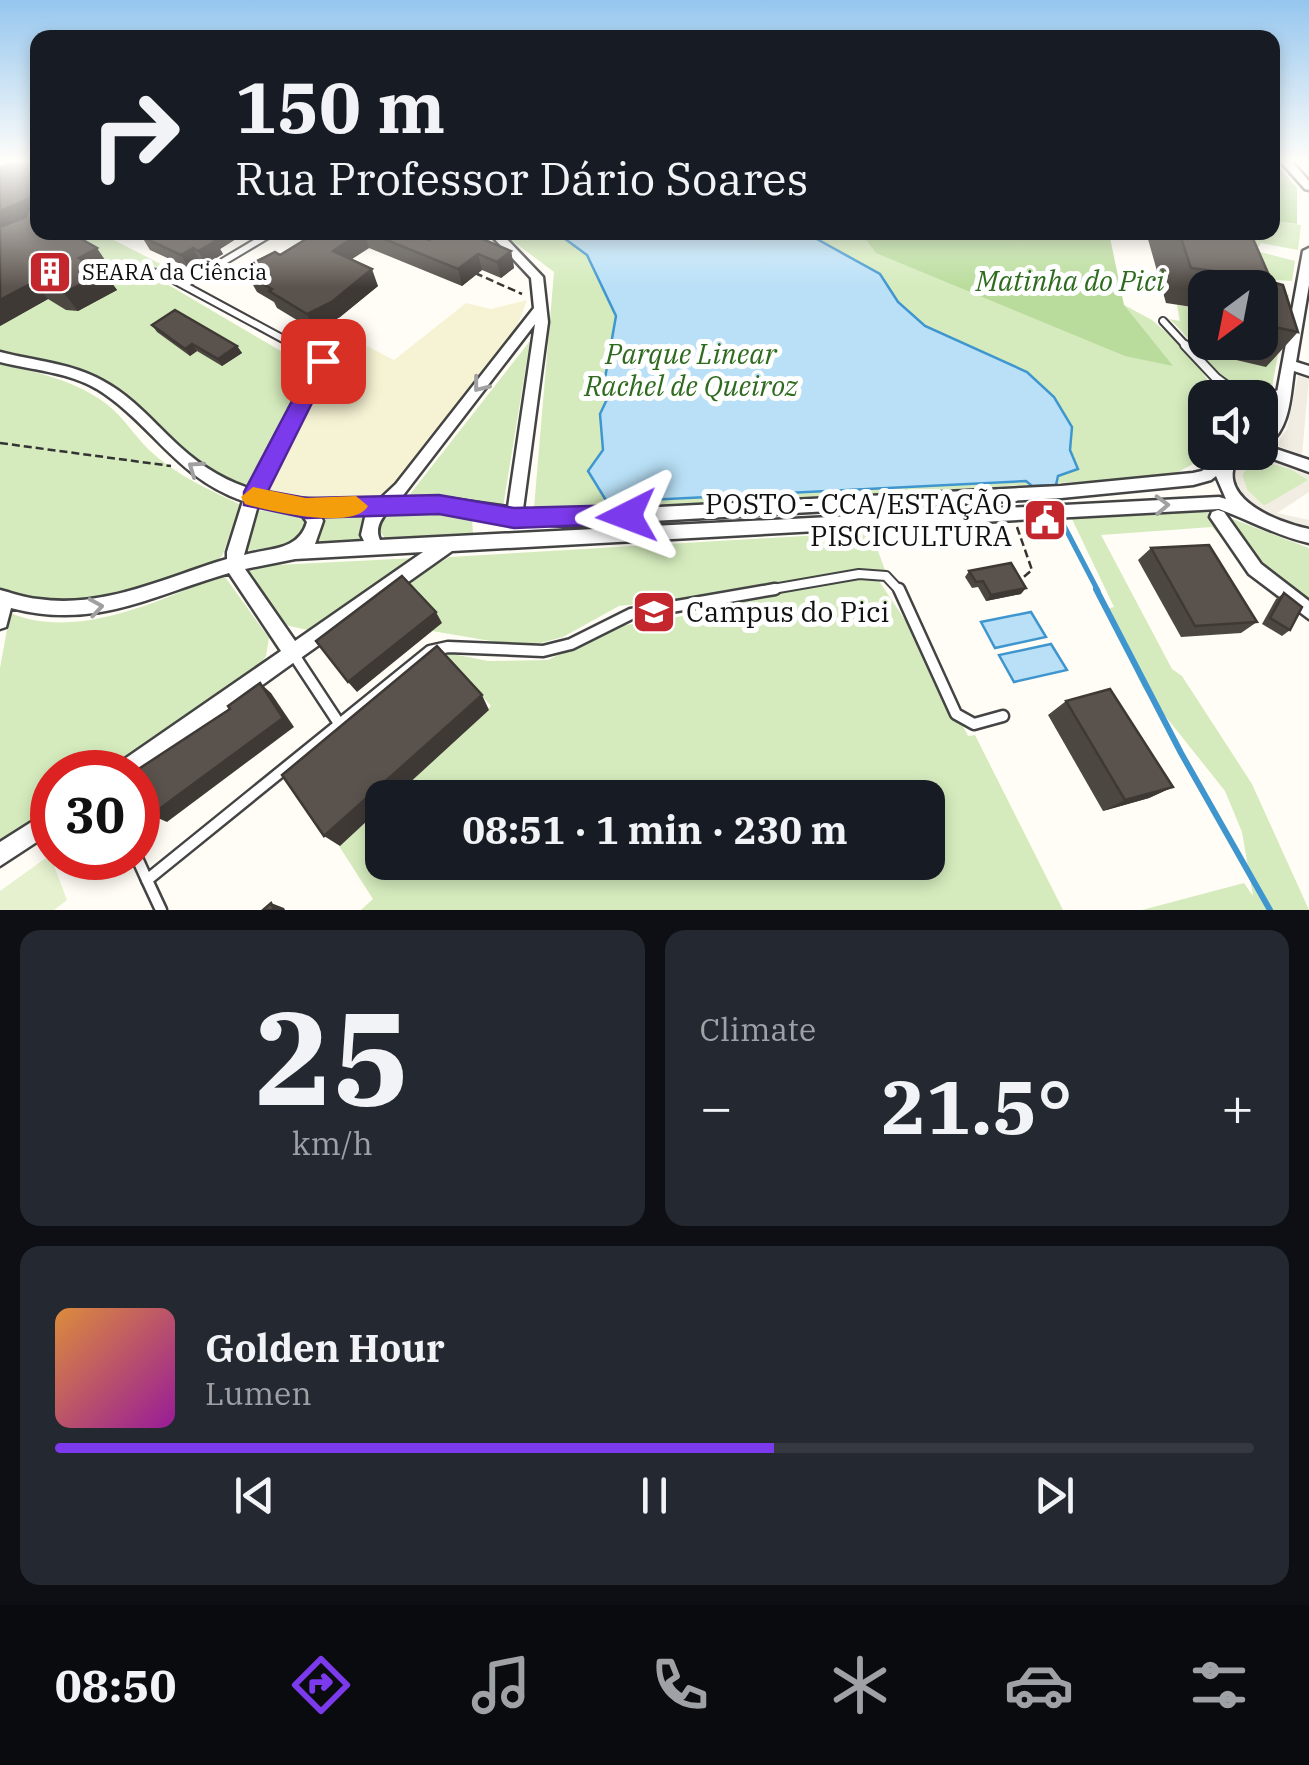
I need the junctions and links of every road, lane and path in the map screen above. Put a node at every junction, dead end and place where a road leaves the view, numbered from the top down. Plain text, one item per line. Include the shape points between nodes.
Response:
1 (260, 240) edge
2 (502, 240) edge
3 (1309, 251) edge
4 (469, 270) edge
5 (120, 275) dead end
6 (184, 285) junction
7 (524, 294) dead end
8 (540, 309) junction
9 (1164, 321) dead end
10 (0, 357) edge
11 (1289, 365) junction
12 (1309, 371) edge
13 (1219, 380) edge
14 (1284, 394) junction
15 (1278, 395) edge
16 (1279, 420) edge
17 (0, 443) edge
18 (1278, 453) edge
19 (1309, 466) edge
20 (192, 467) junction
21 (1213, 470) edge
22 (1227, 470) edge
23 (252, 498) junction
24 (386, 505) junction
25 (306, 508) junction
26 (1254, 515) junction
27 (1218, 517) dead end
28 (514, 518) junction
29 (1309, 536) edge
30 (1022, 539) dead end
31 (448, 544) junction
32 (375, 548) junction
33 (295, 552) junction
34 (234, 562) junction
35 (1016, 580) edge
36 (1, 599) edge
37 (1309, 611) edge
38 (0, 621) edge
39 (294, 655) junction
40 (1003, 716) dead end
41 (340, 724) junction
42 (155, 750) edge
43 (30, 835) edge
44 (0, 855) edge
45 (160, 869) edge
46 (147, 880) edge
47 (161, 910) edge

1 - 6 lane
2 - 8 street via 532,269
3 - 11 street
4 - 7 path
5 - 6 lane via 147,271
6 - 23 lane via 323,361
8 -> 24 street
8 - 28 street
9 - 13 lane
10 - 20 street via 74,373 105,388
11 - 12 street
11 - 14 street
14 - 15 lane
14 - 16 street
17 - 20 path
18 - 19 street
23 -> 20 street
21 - 28 street via 1179,482 1032,494
22 - 26 street via 1224,482
23 - 25 street
23 - 34 street
24 - 25 street
24 - 28 street via 439,504
24 - 32 street via 368,527
25 - 33 street via 314,529
26 - 29 street
31 -> 26 street via 1219,502
27 - 37 street via 1256,569
30 - 35 path via 1032,570
31 - 32 street
31 - 39 street
32 - 33 street
33 - 34 street
36 -> 34 street via 84,610 156,593
34 - 39 street
36 - 38 street
39 - 41 lane
39 - 42 street
40 - 41 lane via 974,724 956,714 898,588 876,573 632,614 543,651 439,648
41 - 45 lane
43 - 44 street
46 - 47 lane

